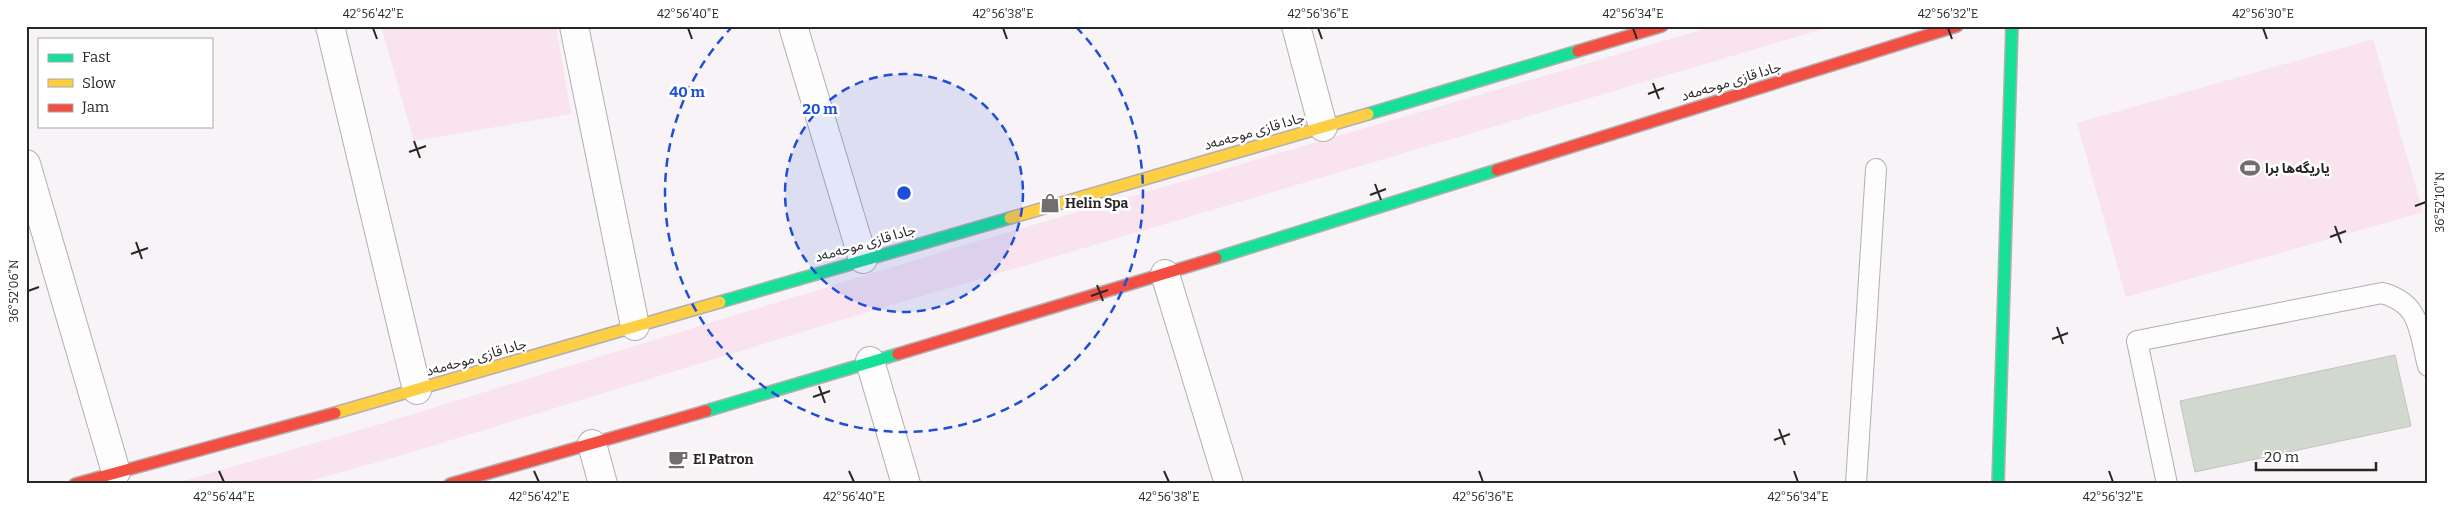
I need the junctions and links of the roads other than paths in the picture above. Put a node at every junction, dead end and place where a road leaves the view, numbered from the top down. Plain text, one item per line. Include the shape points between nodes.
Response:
1 (330, 26) edge
2 (574, 26) edge
3 (793, 26) edge
4 (1296, 26) edge
5 (1662, 26) edge
6 (1957, 26) edge
7 (2012, 26) edge
8 (1625, 32) edge
9 (1323, 127) junction
10 (26, 164) edge
11 (1876, 169) dead end
12 (863, 260) junction
13 (1165, 274) junction
14 (635, 326) junction
15 (870, 361) junction
16 (2428, 366) edge
17 (417, 390) junction
18 (592, 444) junction
19 (116, 472) junction
20 (75, 484) edge
21 (450, 484) edge
22 (603, 484) edge
23 (906, 484) edge
24 (1229, 484) edge
25 (1856, 484) edge
26 (1998, 484) edge
27 (2167, 484) edge

1 - 17 street
2 - 14 street
3 - 12 street
4 - 9 street
5 - 8 main road, جادا قازی موحەمەد
6 - 13 main road, جادا قازی موحەمەد
7 - 26 main road
8 - 9 main road, جادا قازی موحەمەد
9 - 12 main road, جادا قازی موحەمەد
10 - 19 street
11 - 25 lane
12 - 14 main road, جادا قازی موحەمەد
13 - 15 main road, جادا قازی موحەمەد
13 - 24 street
14 - 17 main road, جادا قازی موحەمەد
15 - 18 main road, جادا قازی موحەمەد
15 - 23 street
16 - 27 lane via 2415,315 2399,297 2382,293 2137,340
17 - 19 main road, جادا قازی موحەمەد
18 - 21 main road, جادا قازی موحەمەد
18 - 22 street
19 - 20 main road, جادا قازی موحەمەد

